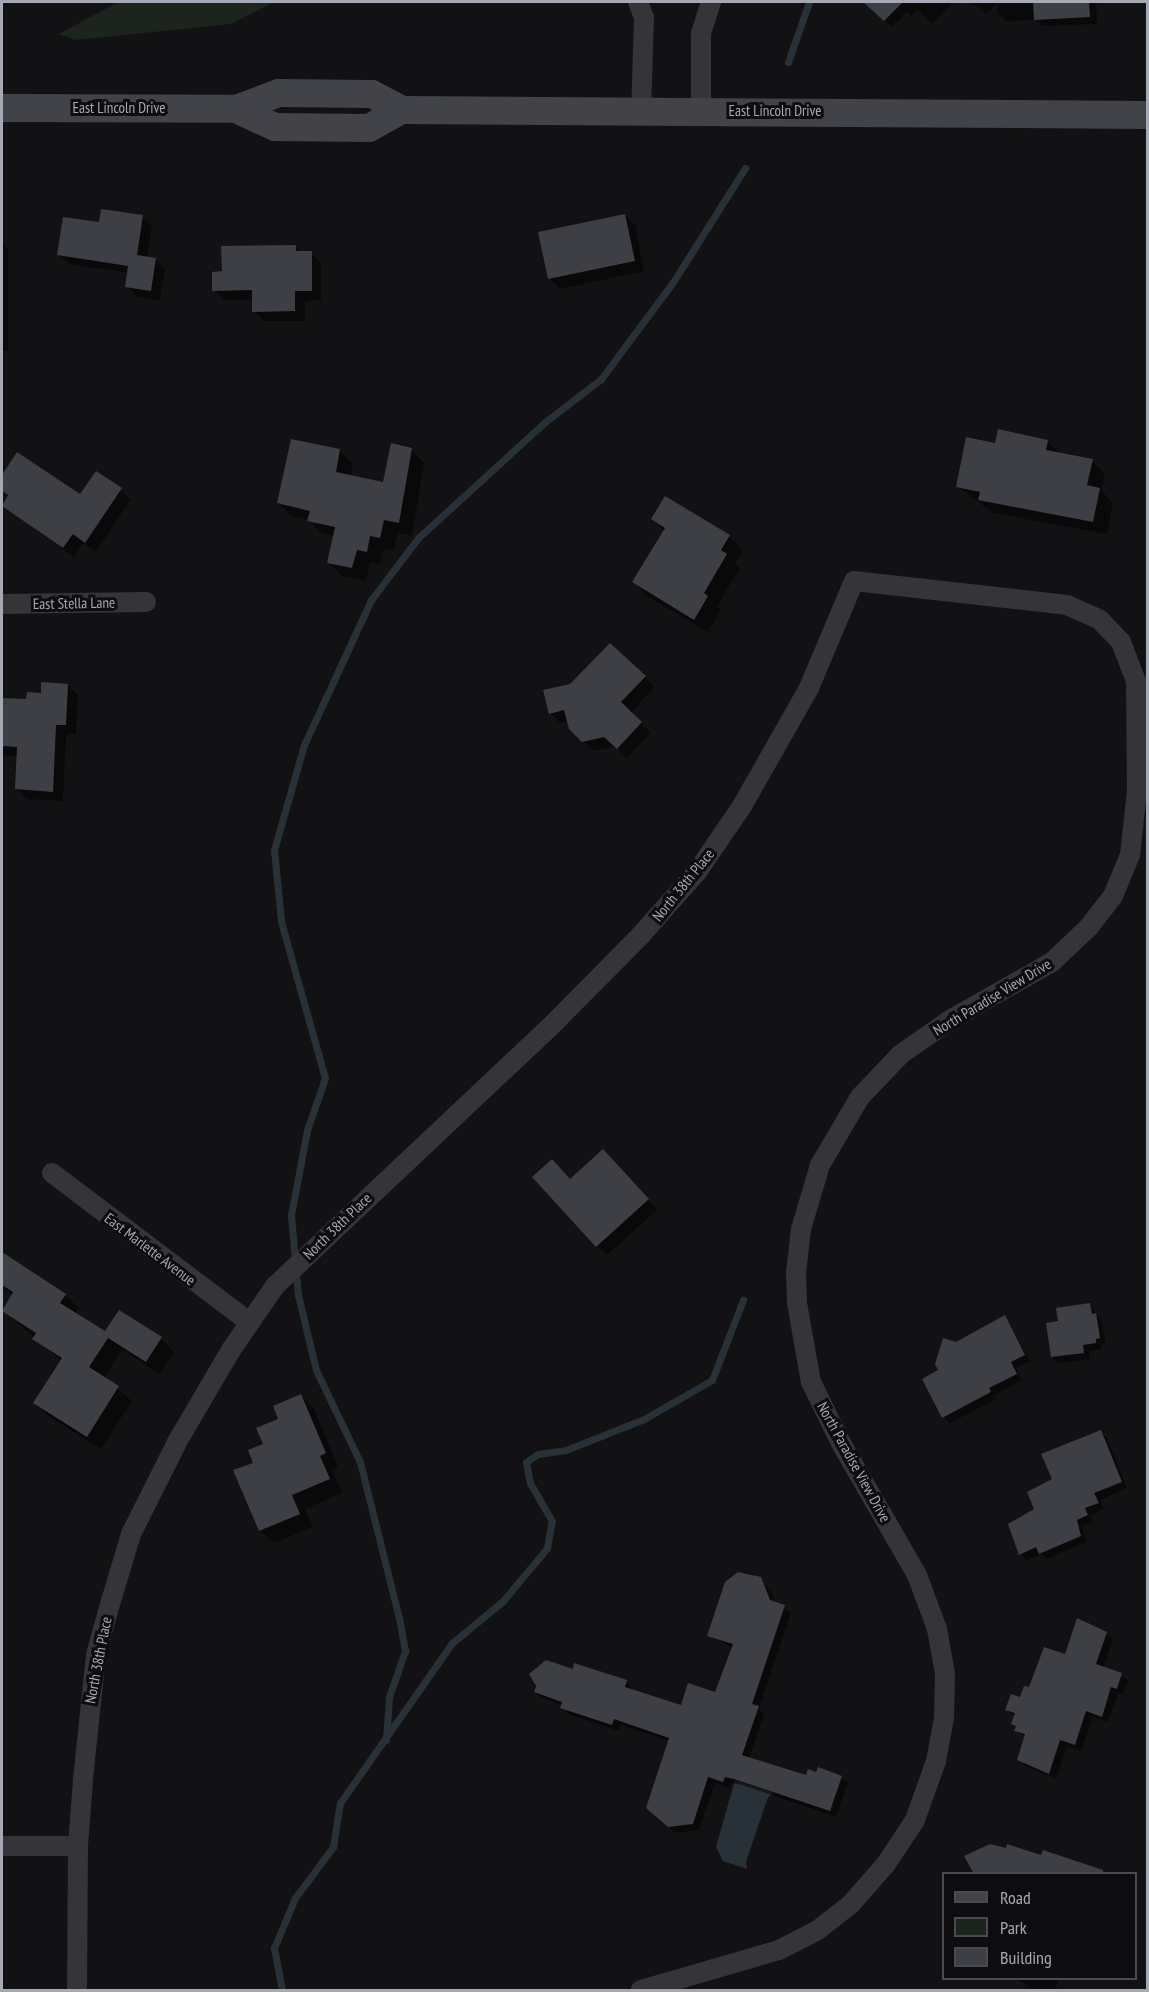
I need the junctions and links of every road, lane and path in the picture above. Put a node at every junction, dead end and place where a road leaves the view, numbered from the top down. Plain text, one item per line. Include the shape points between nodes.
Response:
1 (639, 2) edge
2 (711, 2) edge
3 (2, 108) edge
4 (641, 111) junction
5 (701, 111) junction
6 (1148, 115) edge
7 (854, 581) joint
8 (146, 602) dead end
9 (2, 604) edge
10 (52, 1173) dead end
11 (250, 1323) junction
12 (2, 1846) edge
13 (78, 1846) junction
14 (77, 1990) edge
15 (641, 1990) edge

1 - 4 street via 644,18
2 - 5 street via 701,33
3 - 4 main road, East Lincoln Drive via 236,109 275,127 369,128 402,110
4 - 5 main road, East Lincoln Drive
5 - 6 main road, East Lincoln Drive
7 - 11 street, North 38th Place via 809,688 742,806 697,872 549,1028 275,1286
7 - 15 street, North Paradise View Drive via 1067,605 1100,620 1121,642 1136,681 1137,790 1130,855 1113,896 1089,927 1052,962 950,1020 901,1054 860,1097 820,1165 801,1229 797,1304 811,1382 842,1445 917,1575 937,1629 945,1674 944,1718 936,1761 919,1811 886,1864 851,1904 818,1930 779,1950
8 - 9 street, East Stella Lane
10 - 11 street, East Marlette Avenue
11 - 13 street, North 38th Place via 177,1442 131,1534 96,1655
12 - 13 street
13 - 14 street, North 38th Place

